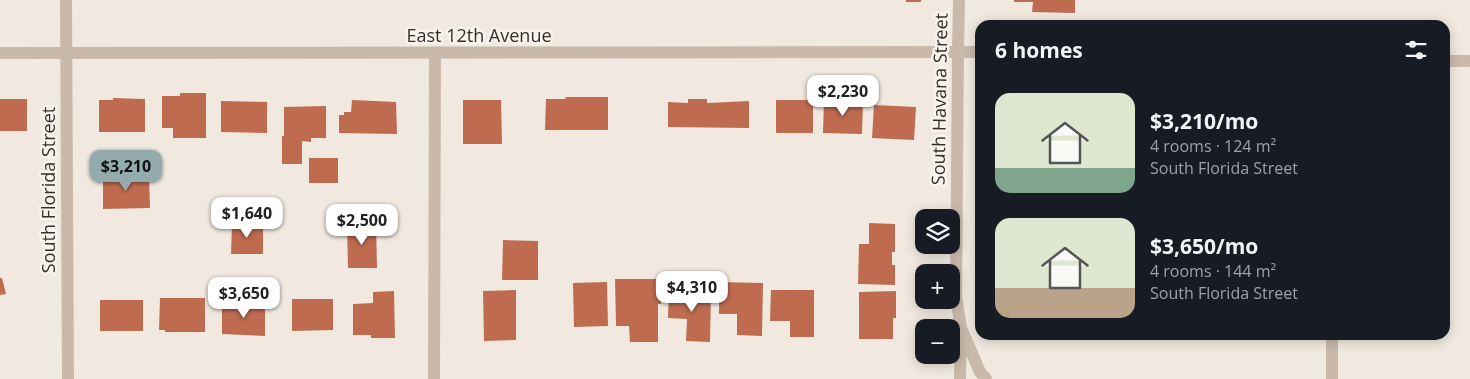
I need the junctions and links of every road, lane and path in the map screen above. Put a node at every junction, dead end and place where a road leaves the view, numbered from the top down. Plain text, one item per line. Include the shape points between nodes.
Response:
1 (66, 0) edge
2 (958, 0) edge
3 (958, 52) junction
4 (975, 52) edge
5 (0, 53) edge
6 (66, 53) junction
7 (435, 53) junction
8 (1450, 61) edge
9 (1470, 61) edge
10 (961, 328) junction
11 (1332, 340) edge
12 (68, 379) edge
13 (434, 379) edge
14 (960, 379) edge
15 (986, 379) edge
16 (1332, 379) edge

1 - 6 street, South Florida Street
2 - 3 street, South Havana Street
3 - 4 street, East 12th Avenue
3 - 7 street, East 12th Avenue
3 - 10 street, South Havana Street via 956,297
5 - 6 street, East 12th Avenue
6 - 7 street, East 12th Avenue
6 - 12 street, South Florida Street
7 - 13 street
8 - 9 street
10 - 14 street, South Havana Street
10 - 15 street
11 - 16 street

